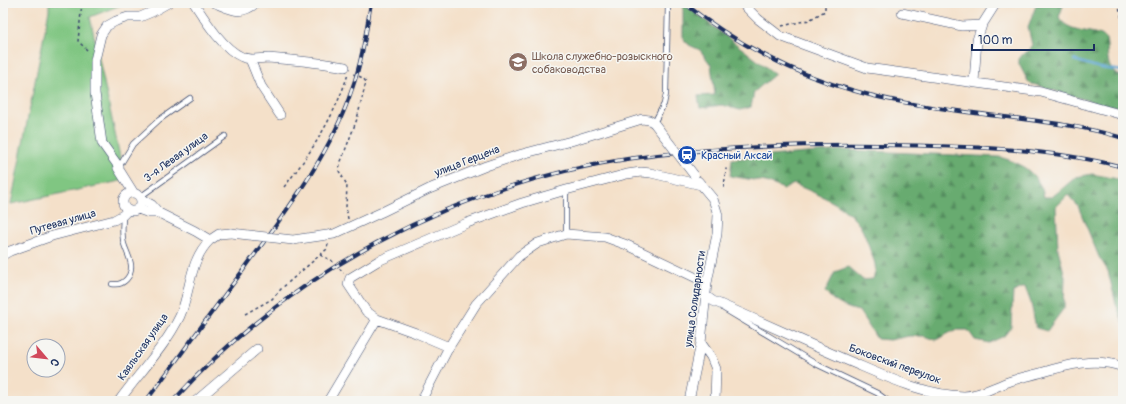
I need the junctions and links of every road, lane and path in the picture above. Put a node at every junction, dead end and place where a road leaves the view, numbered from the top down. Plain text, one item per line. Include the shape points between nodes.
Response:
1 (82, 3) edge
2 (168, 3) edge
3 (194, 3) edge
4 (215, 3) edge
5 (256, 3) edge
6 (742, 3) edge
7 (825, 3) edge
8 (996, 3) edge
9 (1118, 3) edge
10 (668, 4) dead end
11 (902, 13) dead end
12 (1123, 24) edge
13 (982, 25) junction
14 (770, 28) junction
15 (250, 59) junction
16 (95, 60) junction
17 (345, 67) dead end
18 (974, 82) junction
19 (190, 98) dead end
20 (1123, 115) edge
21 (280, 116) dead end
22 (654, 123) junction
23 (225, 136) dead end
24 (119, 167) junction
25 (726, 170) dead end
26 (702, 185) junction
27 (284, 187) dead end
28 (724, 188) dead end
29 (566, 190) junction
30 (138, 196) junction
31 (138, 209) junction
32 (126, 212) junction
33 (159, 213) junction
34 (350, 227) junction
35 (566, 234) junction
36 (330, 235) junction
37 (210, 240) junction
38 (3, 255) edge
39 (320, 255) junction
40 (349, 280) junction
41 (707, 283) junction
42 (112, 284) dead end
43 (709, 298) junction
44 (245, 314) dead end
45 (377, 319) junction
46 (701, 343) junction
47 (449, 347) junction
48 (257, 349) dead end
49 (1123, 367) edge
50 (119, 401) edge
51 (196, 401) edge
52 (328, 401) edge
53 (421, 401) edge
54 (689, 401) edge
55 (715, 401) edge
56 (888, 401) edge

1 - 16 path via 78,41
2 - 16 street via 140,17 128,17 107,26 101,35
3 - 15 street via 210,27 230,48 242,57
4 - 5 street via 239,12 248,10
6 - 14 street
7 - 14 path via 825,11 809,20
8 - 13 street
9 - 12 path
10 - 22 lane via 666,94
11 - 13 street via 962,26
13 - 18 street via 977,40
14 - 18 street via 780,36 867,68
15 - 17 street via 290,60
15 - 21 street via 261,86
16 - 24 street via 95,93 102,143
18 - 20 street via 1041,92
19 - 24 lane via 159,120 133,144
22 - 26 street, bridge
22 - 34 street, улица Герцена via 642,119 486,166 428,189
23 - 30 lane, 3-я Левая улица
24 - 30 street
25 - 28 path
26 - 29 street via 641,172
26 - 41 street, улица Солидарности via 713,199 718,215 717,234
27 - 34 path via 315,144 342,93 349,72 362,78 366,86 339,171 347,185 346,207
29 - 35 lane
29 - 40 street via 467,223 378,261
30 - 31 street via 141,206
30 - 32 street via 128,193 125,196 123,204
30 - 33 street, Путевая улица
31 - 32 street, Путевая улица
31 - 33 street, Путевая улица
32 - 38 street, Путевая улица via 114,220 52,236
32 - 42 lane via 122,231 131,271 123,283
33 - 37 street, Путевая улица
34 - 36 street, улица Герцена
35 - 41 street via 605,237
35 - 47 street via 538,243 519,256 476,304
36 - 37 street, улица Герцена, bridge via 293,240 231,233 219,234
36 - 39 path via 327,249
37 - 50 street, Каяльская улица via 198,254 179,316 165,340
39 - 40 path via 331,260
39 - 44 path via 272,299
40 - 45 street via 366,311
41 - 43 street, улица Солидарности
43 - 46 street, улица Солидарности
43 - 49 street, Боковский переулок via 883,375 948,395 978,394 1010,381 1086,362
43 - 56 lane via 729,313 816,364
45 - 47 street
45 - 52 street
46 - 54 street, улица Солидарности
46 - 55 street via 716,369
47 - 53 street
48 - 51 street

